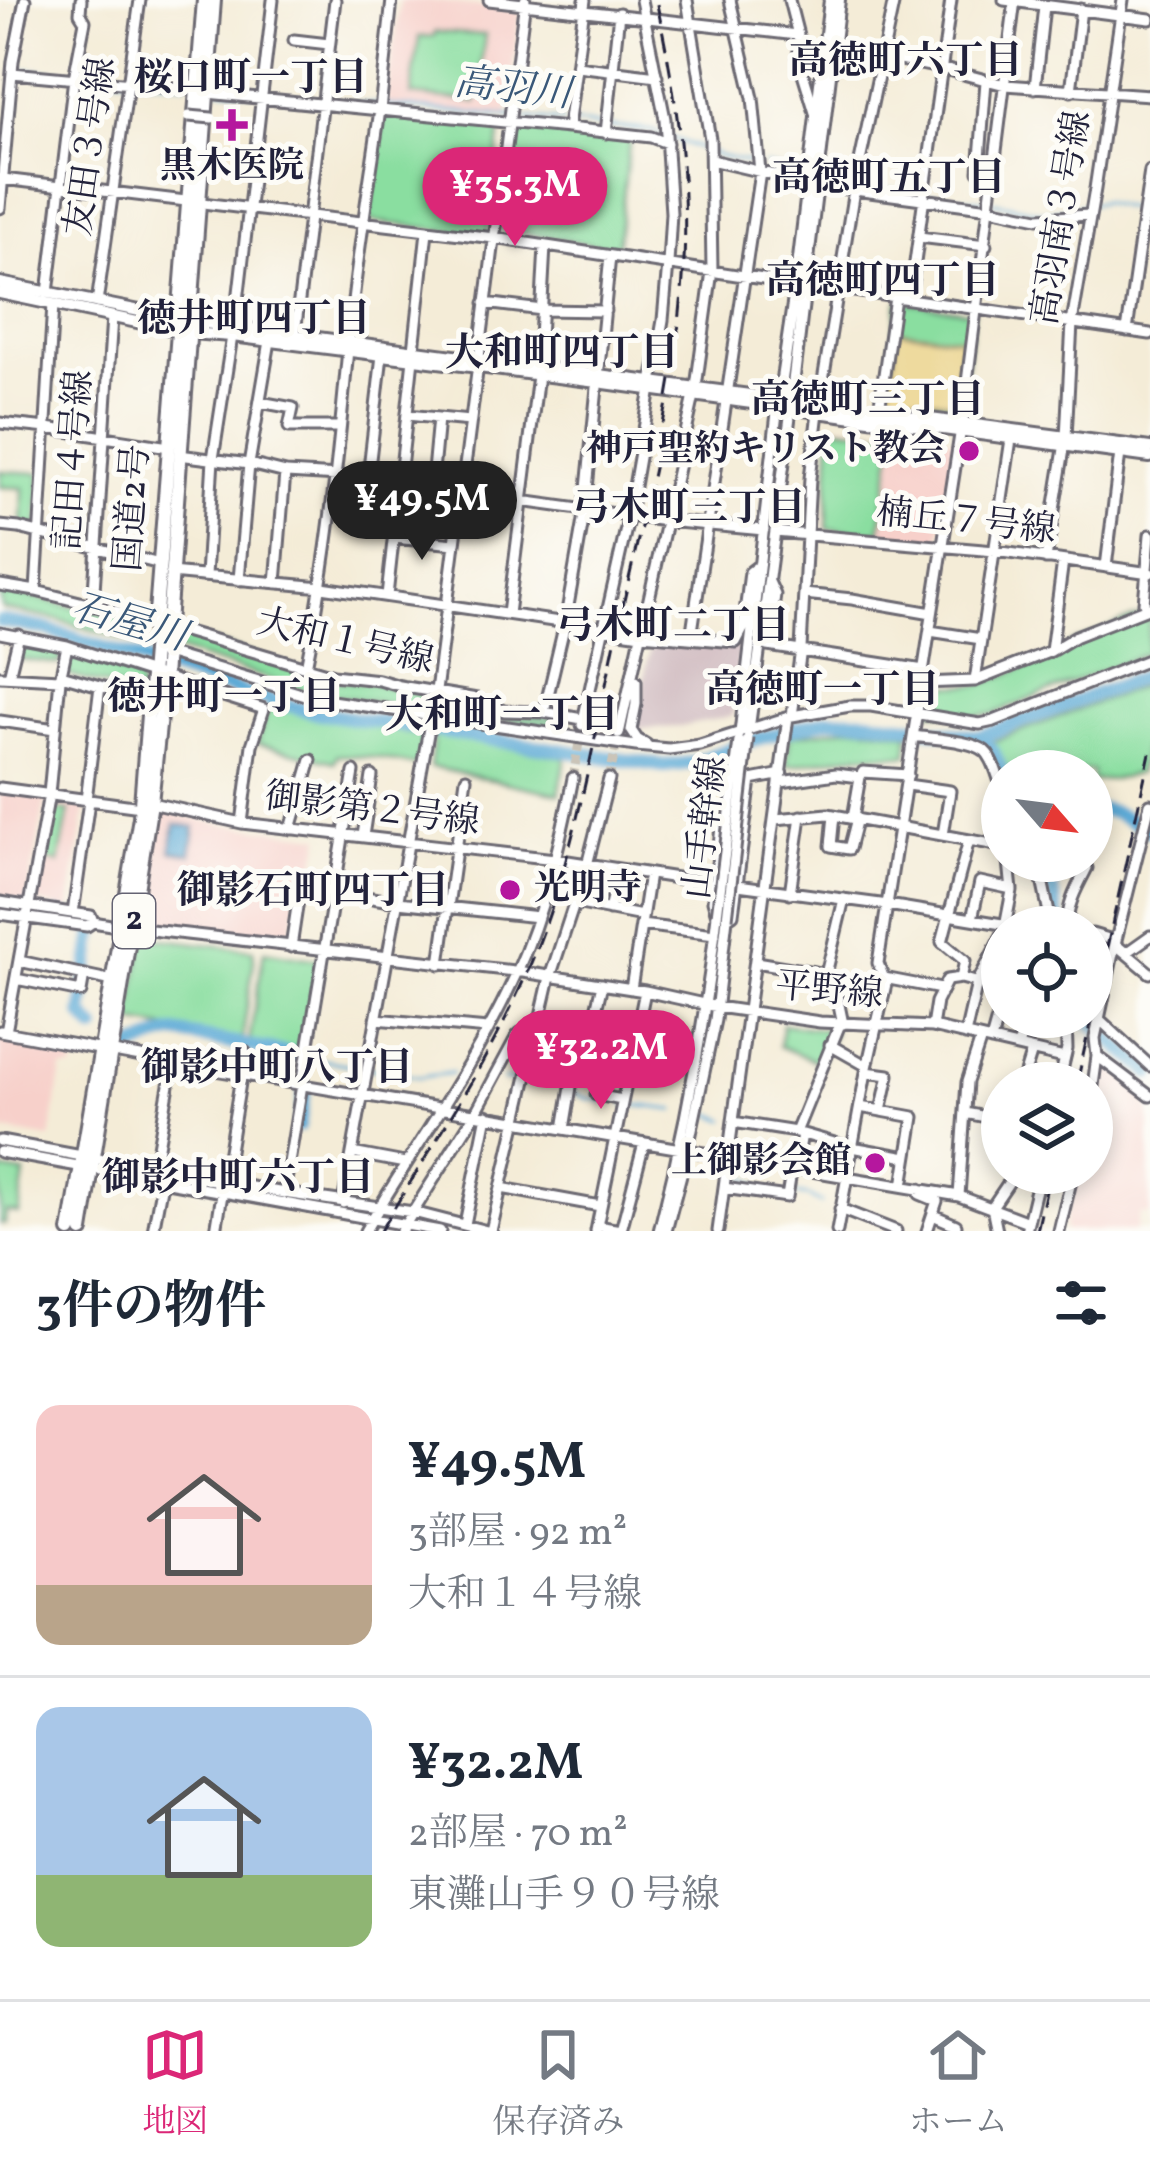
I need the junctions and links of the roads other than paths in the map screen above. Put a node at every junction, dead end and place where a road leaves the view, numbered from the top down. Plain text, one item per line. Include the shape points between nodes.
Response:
1 (25, 0) edge
2 (81, 0) edge
3 (140, 0) edge
4 (204, 0) edge
5 (214, 0) edge
6 (273, 0) edge
7 (335, 0) edge
8 (392, 0) edge
9 (489, 0) edge
10 (641, 0) edge
11 (687, 0) edge
12 (730, 0) edge
13 (789, 0) edge
14 (830, 0) edge
15 (839, 0) edge
16 (894, 0) edge
17 (951, 0) edge
18 (1123, 0) edge
19 (1011, 1) edge
20 (525, 2) edge
21 (585, 5) edge
22 (1044, 6) junction
23 (1081, 10) junction
24 (619, 13) junction
25 (1119, 14) junction
26 (645, 17) junction
27 (1150, 19) edge
28 (693, 24) junction
29 (735, 26) junction
30 (799, 39) junction
31 (294, 40) dead end
32 (329, 44) junction
33 (830, 51) junction
34 (881, 56) junction
35 (0, 64) edge
36 (13, 67) junction
37 (577, 67) junction
38 (940, 68) junction
39 (613, 70) junction
40 (75, 75) junction
41 (657, 76) junction
42 (130, 80) junction
43 (986, 81) junction
44 (1005, 86) junction
45 (1035, 88) junction
46 (1071, 91) junction
47 (202, 92) junction
48 (1109, 93) junction
49 (263, 94) junction
50 (1150, 95) edge
51 (321, 101) junction
52 (380, 105) junction
53 (189, 116) dead end
54 (816, 116) junction
55 (212, 118) dead end
56 (508, 120) junction
57 (569, 125) junction
58 (607, 128) junction
59 (667, 143) junction
60 (711, 157) junction
61 (760, 168) junction
62 (1150, 172) edge
63 (2, 175) edge
64 (994, 177) junction
65 (61, 184) junction
66 (813, 184) junction
67 (112, 190) junction
68 (854, 190) junction
69 (925, 195) junction
70 (194, 202) junction
71 (990, 204) junction
72 (0, 208) edge
73 (251, 208) junction
74 (308, 214) junction
75 (1090, 215) junction
76 (364, 223) junction
77 (427, 231) junction
78 (919, 237) junction
79 (494, 238) junction
80 (986, 244) junction
81 (545, 246) junction
82 (610, 256) junction
83 (668, 264) junction
84 (712, 271) junction
85 (746, 276) junction
86 (0, 283) edge
87 (801, 284) junction
88 (837, 289) junction
89 (0, 293) edge
90 (895, 297) junction
91 (50, 299) junction
92 (910, 299) junction
93 (97, 303) junction
94 (485, 303) junction
95 (542, 310) junction
96 (978, 310) junction
97 (605, 311) junction
98 (112, 317) junction
99 (1072, 322) junction
100 (184, 326) junction
101 (1127, 331) junction
102 (234, 332) junction
103 (295, 334) junction
104 (1150, 334) edge
105 (270, 341) junction
106 (348, 346) junction
107 (413, 354) junction
108 (382, 355) junction
109 (477, 363) junction
110 (538, 371) junction
111 (598, 378) junction
112 (652, 385) junction
113 (696, 391) junction
114 (729, 396) junction
115 (260, 402) junction
116 (785, 404) junction
117 (818, 407) junction
118 (879, 410) junction
119 (407, 415) junction
120 (438, 418) junction
121 (470, 421) junction
122 (0, 423) edge
123 (961, 426) junction
124 (340, 427) junction
125 (47, 428) junction
126 (103, 437) junction
127 (1011, 439) junction
128 (1065, 441) junction
129 (1150, 448) edge
130 (174, 451) junction
131 (1120, 453) junction
132 (1150, 458) edge
133 (213, 459) junction
134 (249, 464) junction
135 (285, 472) junction
136 (337, 475) junction
137 (368, 477) junction
138 (400, 479) junction
139 (432, 482) junction
140 (463, 483) junction
141 (521, 501) junction
142 (585, 509) junction
143 (628, 515) junction
144 (666, 521) junction
145 (709, 524) junction
146 (0, 526) edge
147 (770, 531) junction
148 (41, 534) junction
149 (807, 534) junction
150 (1150, 535) edge
151 (394, 538) junction
152 (455, 544) junction
153 (943, 545) junction
154 (97, 550) junction
155 (995, 551) junction
156 (1046, 559) junction
157 (1063, 561) junction
158 (759, 565) junction
159 (1106, 567) junction
160 (165, 569) junction
161 (1147, 572) edge
162 (206, 576) junction
163 (239, 580) junction
164 (769, 581) junction
165 (276, 583) junction
166 (0, 585) edge
167 (322, 587) junction
168 (36, 591) junction
169 (804, 594) junction
170 (387, 596) junction
171 (448, 605) junction
172 (1147, 605) edge
173 (93, 606) junction
174 (932, 613) junction
175 (508, 614) junction
176 (161, 623) junction
177 (565, 623) junction
178 (602, 627) junction
179 (930, 631) junction
180 (0, 633) edge
181 (641, 634) junction
182 (19, 635) junction
183 (691, 638) junction
184 (981, 639) junction
185 (67, 646) junction
186 (801, 650) junction
187 (1051, 651) junction
188 (1150, 659) edge
189 (158, 665) junction
190 (306, 667) junction
191 (924, 670) junction
192 (5, 676) edge
193 (60, 677) junction
194 (975, 681) junction
195 (922, 683) junction
196 (100, 686) junction
197 (436, 692) junction
198 (149, 700) junction
199 (544, 712) junction
200 (0, 721) edge
201 (430, 726) junction
202 (915, 726) junction
203 (788, 727) junction
204 (55, 729) junction
205 (625, 732) junction
206 (744, 735) junction
207 (651, 747) junction
208 (981, 750) edge
209 (310, 760) dead end
210 (354, 772) dead end
211 (372, 776) dead end
212 (860, 777) junction
213 (466, 778) dead end
214 (573, 778) tunnel mouth
215 (609, 778) tunnel mouth
216 (781, 778) junction
217 (907, 780) junction
218 (0, 788) edge
219 (49, 794) junction
220 (88, 800) junction
221 (1150, 804) edge
222 (146, 805) junction
223 (834, 814) junction
224 (801, 817) junction
225 (855, 818) junction
226 (776, 819) junction
227 (242, 823) junction
228 (901, 825) junction
229 (292, 829) junction
230 (746, 831) junction
231 (344, 834) junction
232 (1145, 834) edge
233 (944, 835) junction
234 (363, 836) junction
235 (969, 840) junction
236 (409, 842) junction
237 (981, 842) edge
238 (456, 847) junction
239 (554, 859) junction
240 (587, 865) junction
241 (620, 870) junction
242 (649, 874) junction
243 (1012, 882) edge
244 (715, 884) junction
245 (738, 885) junction
246 (1012, 889) junction
247 (765, 890) junction
248 (334, 892) junction
249 (790, 893) junction
250 (844, 899) junction
251 (0, 902) edge
252 (398, 902) junction
253 (575, 903) junction
254 (888, 904) junction
255 (448, 906) junction
256 (1009, 906) edge
257 (609, 910) junction
258 (28, 911) junction
259 (73, 913) junction
260 (0, 914) edge
261 (722, 916) junction
262 (950, 916) junction
263 (538, 917) junction
264 (641, 920) junction
265 (972, 920) junction
266 (93, 922) junction
267 (981, 923) edge
268 (128, 927) junction
269 (715, 934) junction
270 (1150, 936) edge
271 (1113, 938) edge
272 (1113, 942) edge
273 (291, 947) junction
274 (324, 951) junction
275 (1126, 953) junction
276 (387, 957) junction
277 (756, 962) junction
278 (440, 964) junction
279 (0, 969) edge
280 (17, 970) junction
281 (517, 972) junction
282 (1150, 973) edge
283 (826, 974) junction
284 (981, 974) edge
285 (86, 976) junction
286 (550, 977) junction
287 (884, 978) junction
288 (961, 978) junction
289 (113, 981) junction
290 (977, 983) junction
291 (602, 984) junction
292 (981, 984) edge
293 (631, 989) junction
294 (941, 989) junction
295 (645, 991) junction
296 (712, 1006) junction
297 (748, 1012) junction
298 (376, 1019) junction
299 (842, 1024) junction
300 (876, 1026) junction
301 (932, 1027) junction
302 (488, 1029) junction
303 (3, 1031) edge
304 (536, 1034) junction
305 (1113, 1034) edge
306 (965, 1035) junction
307 (1021, 1038) edge
308 (1068, 1038) edge
309 (1095, 1038) edge
310 (986, 1040) junction
311 (830, 1045) junction
312 (1018, 1047) junction
313 (106, 1050) junction
314 (1032, 1051) junction
315 (245, 1052) dead end
316 (632, 1052) junction
317 (586, 1053) junction
318 (603, 1055) junction
319 (1097, 1056) junction
320 (1064, 1058) junction
321 (1029, 1062) edge
322 (1063, 1062) edge
323 (1096, 1062) edge
324 (173, 1063) junction
325 (1150, 1066) edge
326 (867, 1069) junction
327 (242, 1073) junction
328 (303, 1084) junction
329 (363, 1095) junction
330 (1150, 1096) edge
331 (622, 1100) junction
332 (860, 1107) junction
333 (440, 1108) junction
334 (881, 1111) junction
335 (964, 1113) junction
336 (481, 1114) junction
337 (981, 1116) edge
338 (516, 1120) junction
339 (733, 1122) junction
340 (565, 1129) junction
341 (799, 1133) junction
342 (614, 1137) junction
343 (0, 1141) edge
344 (644, 1143) junction
345 (684, 1147) junction
346 (852, 1147) junction
347 (0, 1152) edge
348 (352, 1153) junction
349 (728, 1155) junction
350 (908, 1157) junction
351 (88, 1162) junction
352 (405, 1163) junction
353 (794, 1166) junction
354 (160, 1173) junction
355 (846, 1175) junction
356 (903, 1186) junction
357 (223, 1187) junction
358 (501, 1188) junction
359 (724, 1189) junction
360 (920, 1189) junction
361 (284, 1193) junction
362 (1001, 1194) edge
363 (1035, 1194) edge
364 (1068, 1194) edge
365 (959, 1196) junction
366 (343, 1203) junction
367 (600, 1205) junction
368 (992, 1207) junction
369 (840, 1209) junction
370 (413, 1212) junction
371 (375, 1214) junction
372 (933, 1215) junction
373 (465, 1224) junction
374 (1027, 1226) edge
375 (404, 1227) edge
376 (597, 1228) edge
377 (70, 1231) edge
378 (82, 1231) edge
379 (153, 1231) edge
380 (216, 1231) edge
381 (364, 1231) edge
382 (440, 1231) edge
383 (489, 1231) edge
384 (662, 1231) edge
385 (718, 1231) edge
386 (837, 1231) edge
387 (896, 1231) edge
388 (927, 1231) edge
389 (953, 1231) edge
390 (997, 1231) edge
391 (1059, 1231) edge

1 - 36 street
2 - 40 street
3 - 42 street, 友田３号線
4 - 47 highway, 国道2号 / 2
5 - 47 highway, 国道2号 / 2
6 - 49 street
7 - 32 street
8 - 52 street
9 - 20 street
10 - 26 street
11 - 28 street
12 - 29 street
13 - 30 street
14 - 33 main road, 山手幹線
15 - 33 main road, 山手幹線
16 - 34 street
17 - 38 street
18 - 25 street, 高羽南３号線
19 - 22 street
19 - 44 street
20 - 21 street
20 - 56 street
21 - 24 street
21 - 37 street
22 - 23 street
22 - 45 street
23 - 25 street
23 - 46 street
24 - 26 street
24 - 39 street
25 - 27 street
25 - 48 street, 高羽南３号線
26 - 28 street
26 - 41 street
28 - 29 street
28 - 60 street
29 - 30 street
29 - 61 street
30 - 33 street
30 - 54 street
31 - 32 street
32 - 51 street
33 - 34 street
33 - 54 main road, 山手幹線
33 - 66 main road, 山手幹線
34 - 38 street
34 - 68 street
35 - 36 street
36 - 40 street
36 - 63 street
37 - 39 street
37 - 57 street
38 - 43 street
38 - 69 street
39 - 41 street
39 - 58 street
40 - 42 street
40 - 65 street
41 - 59 street
42 - 47 street
42 - 67 street, 友田３号線
43 - 44 street
43 - 64 street via 979,171
44 - 45 street
44 - 64 street
45 - 46 street
46 - 48 street
47 - 49 street
47 - 70 highway, 国道2号 / 2
48 - 50 street
48 - 75 street, 高羽南３号線
49 - 51 street
49 - 73 street
51 - 52 street
51 - 74 street
52 - 56 street
52 - 76 street
53 - 55 street, bridge
54 - 66 main road, 山手幹線
56 - 57 street
56 - 79 street
57 - 58 street
58 - 59 street
59 - 83 street
60 - 61 street
60 - 84 street
61 - 66 street
61 - 85 street
62 - 101 street
63 - 65 street
63 - 72 street
64 - 71 street
65 - 67 street
65 - 91 street
66 - 68 street
66 - 87 main road, 山手幹線
67 - 70 street
67 - 93 street, 友田３号線
68 - 69 street
68 - 88 street
69 - 71 street
69 - 78 street
70 - 73 street
70 - 100 highway, 国道2号 / 2
71 - 75 street via 1038,218
71 - 80 street
73 - 74 street
73 - 102 street
74 - 76 street
74 - 103 street
75 - 99 street, 高羽南３号線
76 - 77 street
76 - 106 street
77 - 79 street
77 - 107 street
78 - 80 street
78 - 92 street
79 - 81 street
79 - 94 street
80 - 96 street
81 - 82 street
81 - 95 street
82 - 83 street
82 - 97 street
83 - 84 street
83 - 112 street
84 - 85 street
84 - 113 street
85 - 87 street
85 - 114 street
86 - 91 main road
87 - 88 street
87 - 116 main road, 山手幹線
88 - 90 street
88 - 117 street
89 - 91 main road
90 - 92 street
90 - 118 street
91 - 93 main road
91 - 98 main road
91 - 125 street
92 - 96 street
93 - 100 main road
94 - 95 street
94 - 109 street
95 - 97 street
95 - 110 street
96 - 99 street
96 - 123 street
97 - 111 street
98 - 100 main road
98 - 126 street, 記田４号線
99 - 101 street
99 - 128 street, 高羽南３号線
100 - 102 main road
100 - 130 highway, 国道2号 / 2
101 - 104 street
102 - 103 main road
102 - 105 main road
102 - 133 street
103 - 106 main road
105 - 106 main road
105 - 115 street
106 - 107 main road
106 - 108 main road
106 - 124 street
107 - 108 main road
107 - 109 main road
107 - 119 street
108 - 137 street
109 - 110 main road
109 - 121 street
110 - 111 main road
110 - 141 street
111 - 112 main road
111 - 142 street
112 - 113 main road
112 - 143 street
113 - 114 main road
113 - 144 street
114 - 116 main road
114 - 145 street
115 - 124 street via 292,408 290,427
115 - 134 street
116 - 117 main road
116 - 147 street, 山手幹線
117 - 118 main road
117 - 123 main road
117 - 149 street
118 - 123 main road
119 - 120 street
119 - 138 street
120 - 121 street
120 - 139 street
121 - 140 street
122 - 125 street, 楠丘７号線
123 - 127 main road
123 - 128 main road
123 - 153 street
124 - 136 street
125 - 126 street, 楠丘７号線
125 - 148 street
126 - 130 street, 楠丘７号線
126 - 154 street, 記田４号線
127 - 128 main road
127 - 155 street
128 - 129 main road
128 - 131 main road
128 - 156 street, 高羽南３号線
130 - 133 street, 楠丘７号線
130 - 160 highway, 国道2号 / 2
131 - 132 main road
131 - 159 street
133 - 134 street, 楠丘７号線
133 - 162 street
134 - 135 street, 楠丘７号線
134 - 163 street
135 - 136 street, 楠丘７号線
135 - 165 street
136 - 137 street, 楠丘７号線
136 - 167 street
137 - 138 street, 楠丘７号線
138 - 139 street, 楠丘７号線
138 - 151 street
139 - 140 street, 楠丘７号線
140 - 141 street, 楠丘７号線
140 - 152 street
141 - 142 street, 楠丘７号線
141 - 175 street
142 - 143 street, 楠丘７号線
142 - 177 street
143 - 144 street, 楠丘７号線
143 - 178 street
144 - 145 street, 楠丘７号線
144 - 181 street
145 - 147 street, 楠丘７号線
145 - 183 street
146 - 148 street
147 - 149 street, 楠丘７号線
147 - 158 street, 山手幹線
147 - 164 street, 山手幹線
148 - 154 street
148 - 168 street
149 - 153 street, 楠丘７号線
149 - 169 street
150 - 161 street
151 - 152 street
151 - 170 street
152 - 171 street
153 - 155 street, 楠丘７号線
153 - 174 street
154 - 160 street
154 - 173 street, 記田４号線
155 - 156 street, 楠丘７号線
155 - 184 street
156 - 157 street, 楠丘７号線
157 - 159 street, 楠丘７号線
157 - 187 street
158 - 183 street via 750,572 736,642
158 - 206 street, 山手幹線
159 - 161 street, 楠丘７号線
160 - 162 street
160 - 176 highway, 国道2号 / 2
161 - 172 street
162 - 163 street
163 - 165 street
164 - 186 street via 775,595 768,646
164 - 206 street, 山手幹線
165 - 167 street
166 - 168 street, 大和１号線
167 - 170 street
167 - 190 street
168 - 173 street, 大和１号線
169 - 174 street
169 - 186 street
170 - 171 street
171 - 175 street
171 - 197 street
172 - 187 street
173 - 176 street, 大和１号線
174 - 179 street
175 - 177 street
176 - 189 highway, 国道2号 / 2
176 - 190 street, 大和１号線
177 - 178 street
177 - 199 street
178 - 181 street
178 - 199 street, 大和１号線 via 582,722
179 - 184 street
179 - 191 street
180 - 182 street
181 - 183 street
181 - 205 street
181 - 205 street via 637,704
182 - 185 street
182 - 192 street
184 - 194 street
185 - 189 street
185 - 193 street
186 - 191 street
186 - 203 street
187 - 194 street
188 - 202 street via 994,721
189 - 198 highway, 国道2号 / 2
189 - 201 street
189 - 222 highway, 国道2号 / 2
189 - 227 street via 264,709
190 - 197 street, 大和１号線
191 - 195 street
192 - 193 street
193 - 196 street
193 - 204 street
194 - 195 street
195 - 202 street
196 - 198 street
196 - 220 street
197 - 199 street, 大和１号線 via 504,711
198 - 222 highway, 国道2号 / 2
200 - 204 street
201 - 207 street
201 - 236 street
202 - 203 street via 871,706 850,706
202 - 208 street
202 - 217 street
203 - 206 street
203 - 216 street
204 - 219 street
205 - 207 street
206 - 207 street
206 - 261 street, 山手幹線, bridge
209 - 229 street
210 - 231 street
211 - 234 street
212 - 216 street
212 - 217 street
212 - 225 street
213 - 238 street
214 - 239 street
215 - 240 street
216 - 226 street
216 - 230 street via 751,780
217 - 228 street
217 - 233 street via 950,791
218 - 219 street, 御影第２号線
219 - 220 street, 御影第２号線
219 - 258 street
220 - 222 street, 御影第２号線
220 - 259 street
221 - 232 street
222 - 227 street, 御影第２号線
222 - 268 highway, 国道2号 / 2
223 - 224 street
223 - 225 street
223 - 225 street via 831,846 849,849
224 - 226 street
224 - 249 street
225 - 228 street
226 - 247 street
227 - 229 street, 御影第２号線
228 - 233 street
228 - 254 street
229 - 231 street, 御影第２号線
230 - 244 street via 721,827
230 - 245 street
231 - 234 street, 御影第２号線
231 - 248 street
232 - 271 street
233 - 235 street
234 - 236 street, 御影第２号線
235 - 237 street
235 - 262 street
236 - 238 street, 御影第２号線
236 - 252 street
238 - 239 street, 御影第２号線
238 - 255 street
239 - 240 street, 御影第２号線
239 - 263 street
240 - 241 street, 御影第２号線
240 - 253 street
241 - 242 street, 御影第２号線
241 - 257 street
242 - 244 street, 御影第２号線
242 - 264 street
243 - 246 street
244 - 261 street
245 - 247 street
245 - 261 street via 733,914
246 - 256 street
246 - 265 street via 980,882
247 - 249 street
247 - 277 street
248 - 252 street
248 - 273 street via 300,886
248 - 274 street
249 - 250 street
250 - 254 street
250 - 283 street
251 - 258 street
252 - 255 street
252 - 276 street
253 - 257 street
253 - 286 street
254 - 262 street
254 - 287 street via 878,963
255 - 263 street
255 - 278 street
257 - 264 street
258 - 259 street
258 - 260 street
258 - 266 street
258 - 280 street
259 - 266 street
261 - 269 street, 山手幹線
261 - 296 street, 山手幹線
262 - 265 street
262 - 288 street via 942,942 965,962
263 - 281 street
264 - 269 street
264 - 293 street
265 - 267 street
266 - 268 street, 平野線
268 - 273 street, 平野線
268 - 289 highway, 国道2号 / 2
268 - 313 highway, 国道2号 / 2
269 - 296 street, 山手幹線
270 - 275 street
272 - 275 street
273 - 274 street, 平野線
274 - 276 street, 平野線
274 - 328 street
275 - 282 street
276 - 278 street, 平野線
276 - 298 street
277 - 283 street
277 - 297 street
278 - 281 street, 平野線
279 - 280 street
280 - 285 street
280 - 285 street via 81,992
280 - 303 street
281 - 286 street, 平野線
281 - 302 street
283 - 299 street
284 - 290 street
285 - 289 street
286 - 291 street, 平野線
286 - 304 street
287 - 294 street
287 - 300 street
288 - 290 street
288 - 294 street
289 - 313 highway, 国道2号 / 2
290 - 292 street
290 - 306 street
291 - 293 street, 平野線
291 - 317 street
293 - 295 street, 平野線
294 - 301 street
295 - 296 street, 平野線
295 - 316 street
296 - 297 street, 平野線
296 - 345 street, 山手幹線
297 - 299 street, 平野線
297 - 339 street
298 - 302 street
298 - 329 street
299 - 300 street, 平野線
299 - 311 street
300 - 301 street, 平野線
300 - 326 street
301 - 306 street, 平野線
302 - 333 street
303 - 313 street
304 - 336 street via 517,1036
304 - 338 street
305 - 325 street
306 - 310 street, 平野線
307 - 312 street
308 - 320 street
309 - 319 street
310 - 312 street, 平野線
310 - 335 street via 968,1074
311 - 326 street
311 - 341 street
312 - 314 street, 平野線
313 - 324 street
313 - 351 highway, 国道2号 / 2
314 - 320 street, 平野線
314 - 321 street
315 - 327 street
316 - 318 street
316 - 331 street
317 - 318 street
317 - 340 street via 576,1057
318 - 331 street via 596,1095
319 - 323 street
319 - 330 street
320 - 322 street
324 - 327 street
324 - 354 street
326 - 332 street
326 - 334 street via 889,1076
327 - 328 street
327 - 357 street
328 - 329 street
328 - 361 street
329 - 333 street
329 - 348 street
331 - 342 street
332 - 334 street
332 - 346 street
333 - 336 street
333 - 352 street
334 - 350 street via 914,1117
335 - 337 street
335 - 365 street
336 - 338 street
336 - 370 street
336 - 373 street
338 - 340 street
338 - 358 street
339 - 341 street
339 - 349 street
340 - 342 street
341 - 346 street
341 - 353 street
342 - 344 street
342 - 367 street
343 - 351 street
344 - 345 street
344 - 376 street via 621,1230
345 - 349 street
345 - 384 street, 山手幹線
346 - 350 street
346 - 355 street
347 - 351 street
348 - 352 street
348 - 366 street
349 - 353 street
349 - 359 street
350 - 356 street
351 - 354 street
351 - 377 highway, 国道2号 / 2
351 - 378 highway, 国道2号 / 2
352 - 371 street
353 - 355 street
353 - 359 street via 788,1193
354 - 357 street
354 - 379 street
355 - 356 street
355 - 369 street
356 - 360 street
357 - 361 street
357 - 371 street
357 - 380 street
358 - 367 street
358 - 383 street
359 - 385 street
360 - 365 street
360 - 372 street via 937,1201
361 - 366 street
362 - 368 street
363 - 374 street
364 - 391 street
365 - 368 street
366 - 371 street
367 - 376 street
368 - 374 street
368 - 390 street
369 - 386 street
369 - 387 street
370 - 371 street
370 - 373 street
370 - 375 street
371 - 375 street
371 - 381 street
372 - 388 street
372 - 389 street via 956,1225
373 - 383 street
375 - 382 street

